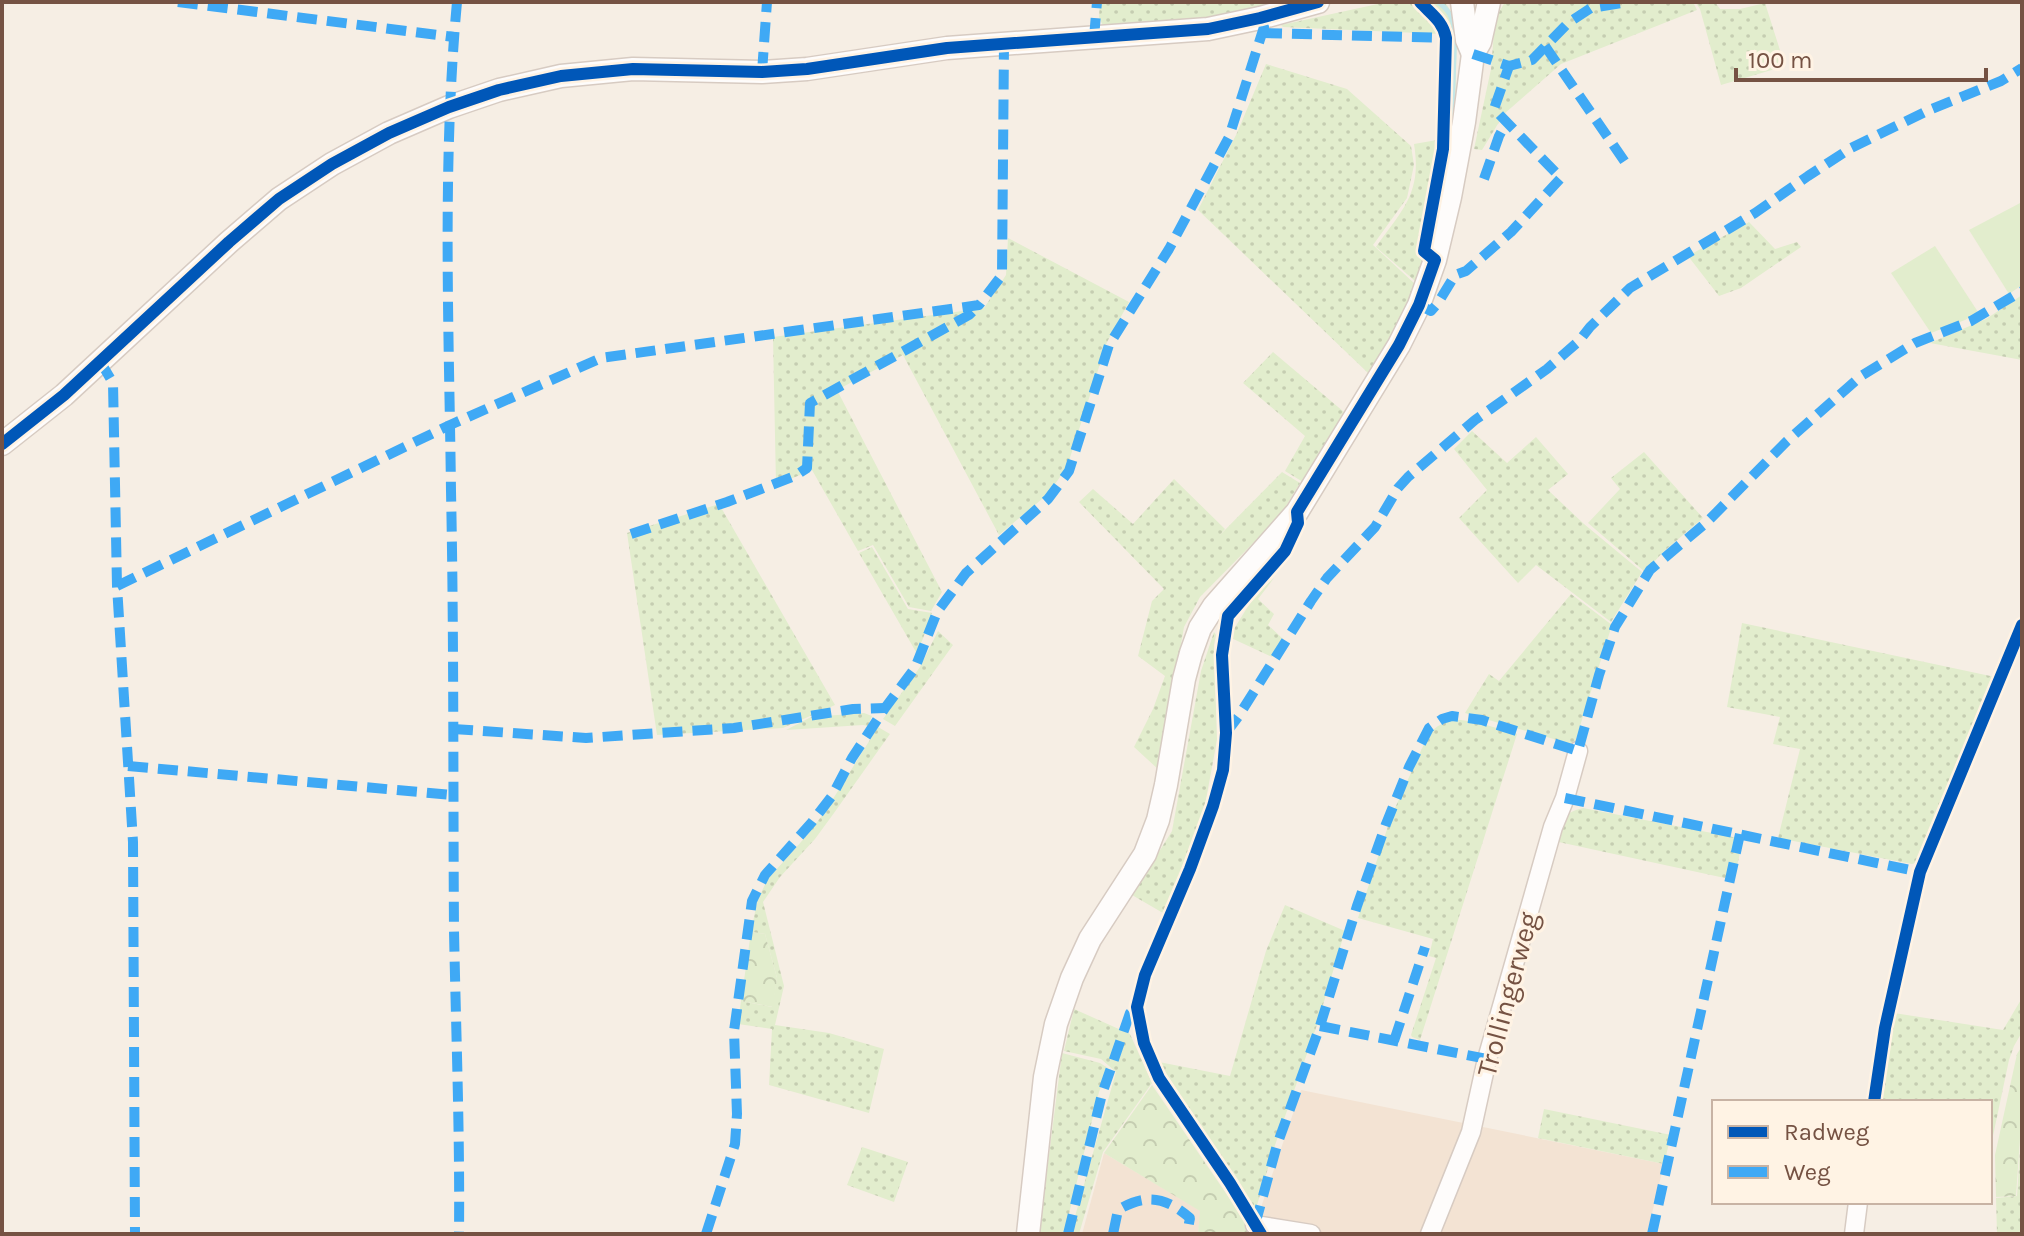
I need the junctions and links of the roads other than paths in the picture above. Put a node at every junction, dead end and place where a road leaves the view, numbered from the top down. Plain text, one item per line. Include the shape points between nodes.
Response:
1 (1318, 2) edge
2 (1462, 2) edge
3 (1489, 2) edge
4 (1473, 54) junction
5 (2, 444) edge
6 (1578, 751) dead end
7 (1858, 1204) edge
8 (1258, 1230) edge
9 (1028, 1234) edge
10 (1311, 1234) edge
11 (1430, 1234) edge
12 (1854, 1234) edge

1 - 5 street via 1208,29 947,48 807,69 633,69 561,76 499,90 389,133 279,199 64,395
2 - 4 street
3 - 4 street
4 - 9 street via 1450,197 1419,305 1297,512 1200,628 1184,679 1158,820 1145,854 1090,939 1056,1024
6 - 11 street, Trollingerweg via 1487,1059 1471,1132
7 - 12 street
8 - 10 street

